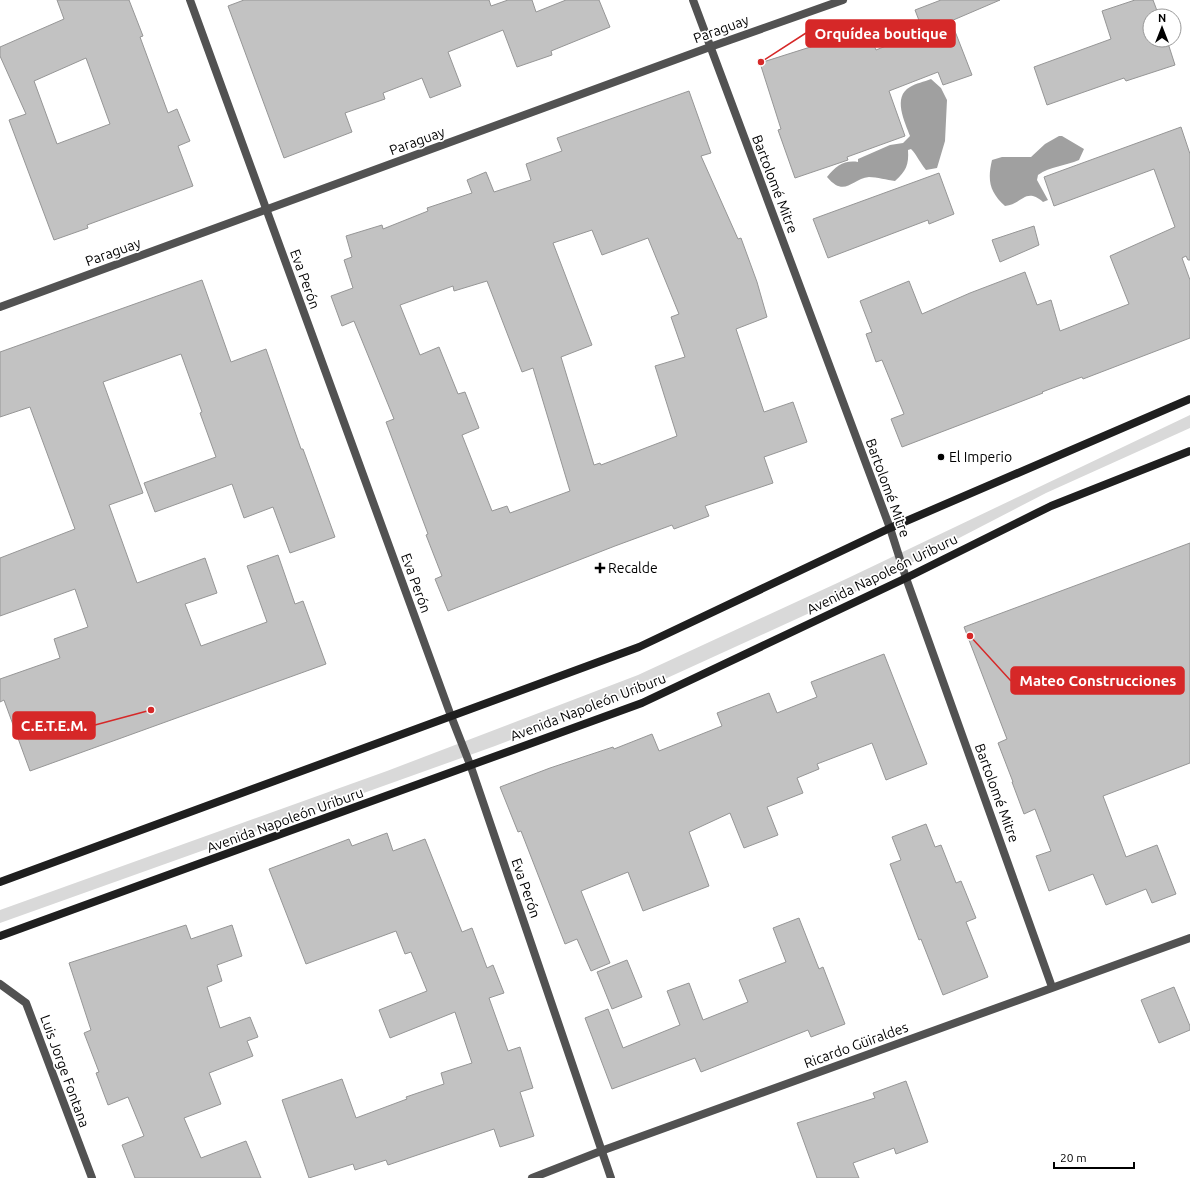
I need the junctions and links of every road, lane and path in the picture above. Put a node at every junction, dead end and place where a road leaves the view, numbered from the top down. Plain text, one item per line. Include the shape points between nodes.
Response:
1 (190, 0) edge
2 (693, 0) edge
3 (843, 0) edge
4 (710, 47) junction
5 (267, 210) junction
6 (0, 307) edge
7 (1190, 399) edge
8 (1190, 451) edge
9 (890, 528) junction
10 (906, 578) junction
11 (451, 716) junction
12 (471, 767) junction
13 (0, 882) edge
14 (0, 936) edge
15 (1190, 938) edge
16 (0, 984) edge
17 (1052, 987) junction
18 (601, 1151) junction
19 (92, 1178) edge
20 (532, 1178) edge
21 (611, 1178) edge

1 - 5 street, Eva Perón
2 - 4 street, Bartolomé Mitre
3 - 4 street, Paraguay
4 - 5 street, Paraguay
4 - 9 street, Bartolomé Mitre
5 - 6 street, Paraguay
5 - 11 street, Eva Perón
7 - 9 main road
8 - 10 main road, Avenida Napoleón Uriburu via 1051,506
9 - 10 street, Bartolomé Mitre
9 - 11 main road via 639,646
10 - 12 main road, Avenida Napoleón Uriburu via 642,703
10 - 17 street, Bartolomé Mitre
11 - 12 street, Eva Perón
11 - 13 main road
12 - 14 main road, Avenida Napoleón Uriburu
12 - 18 street, Eva Perón
15 - 17 street, Ricardo Güiraldes
16 - 19 street, Luis Jorge Fontana via 26,1003
17 - 18 street, Ricardo Güiraldes
18 - 20 street, Ricardo Güiraldes
18 - 21 street, Eva Perón

